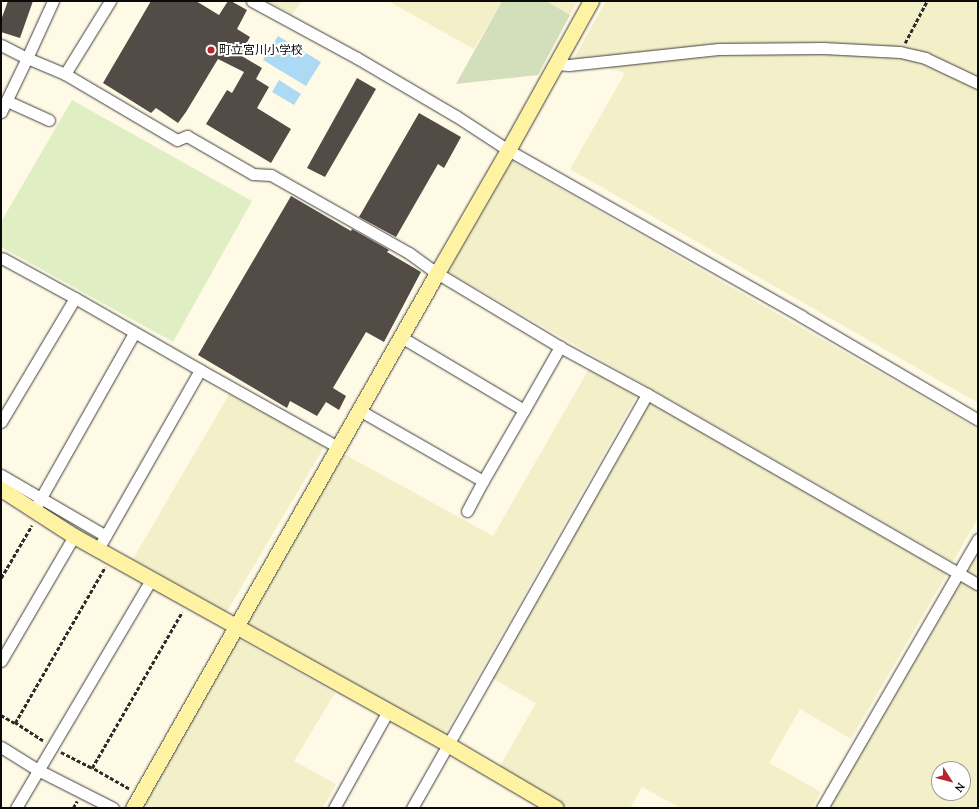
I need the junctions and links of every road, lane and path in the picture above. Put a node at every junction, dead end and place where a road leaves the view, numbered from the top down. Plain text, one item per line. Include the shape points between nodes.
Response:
1 (53, 1) edge
2 (110, 1) edge
3 (252, 1) edge
4 (591, 1) edge
5 (927, 1) edge
6 (1, 45) edge
7 (900, 52) junction
8 (27, 58) junction
9 (555, 64) junction
10 (65, 74) junction
11 (978, 83) edge
12 (6, 101) junction
13 (1, 112) edge
14 (49, 120) dead end
15 (508, 150) junction
16 (1, 259) edge
17 (436, 272) junction
18 (75, 298) junction
19 (134, 333) junction
20 (401, 337) junction
21 (560, 347) junction
22 (200, 370) junction
23 (647, 394) junction
24 (359, 410) junction
25 (524, 410) junction
26 (978, 420) edge
27 (1, 422) edge
28 (338, 447) junction
29 (1, 475) edge
30 (484, 481) junction
31 (1, 489) edge
32 (38, 507) junction
33 (467, 511) dead end
34 (74, 536) junction
35 (106, 536) junction
36 (978, 538) edge
37 (105, 553) junction
38 (959, 573) junction
39 (1, 578) edge
40 (152, 578) junction
41 (978, 584) edge
42 (190, 599) junction
43 (236, 626) junction
44 (1, 661) edge
45 (388, 711) junction
46 (1, 715) edge
47 (15, 723) junction
48 (449, 744) junction
49 (1, 747) edge
50 (52, 747) junction
51 (92, 768) junction
52 (38, 770) junction
53 (140, 795) junction
54 (16, 808) edge
55 (113, 808) edge
56 (133, 808) edge
57 (334, 808) edge
58 (412, 808) edge
59 (556, 808) edge
60 (822, 808) edge

1 - 8 street
2 - 10 street
3 - 15 street via 450,112
4 - 9 street
5 - 7 path
6 - 8 street
7 - 9 street via 824,48 718,49 569,65
7 - 11 street via 925,58
8 - 10 street
8 - 12 street
9 - 15 street
10 - 17 street via 177,140 187,136 253,174 271,175 409,253
12 - 13 street
12 - 14 street
15 - 17 street
15 - 26 street via 801,316
16 - 18 street
17 - 20 street
17 - 21 street
18 - 19 street
18 - 27 street
19 - 22 street
19 - 32 street
20 - 24 street
20 - 25 street
21 - 23 street
21 - 25 street
22 - 28 street
22 - 35 street
23 - 38 street
23 - 48 street
24 - 28 street
24 - 30 street
25 - 30 street
28 - 43 street
29 - 32 street
30 - 33 street
31 - 32 street
32 - 34 street
32 - 35 street
32 - 39 path
34 - 37 street
34 - 44 street
35 - 37 street
36 - 38 street
37 - 40 street
37 - 47 path
38 - 41 street
38 - 60 street
40 - 42 street
40 - 50 street
42 - 43 street
42 - 51 path
43 - 45 street
43 - 53 street
45 - 48 street
45 - 57 street
46 - 47 path
47 - 50 path
48 - 58 street
48 - 59 street
49 - 52 street
50 - 51 path
50 - 52 street
51 - 53 path
52 - 54 street
52 - 55 street
53 - 56 street

